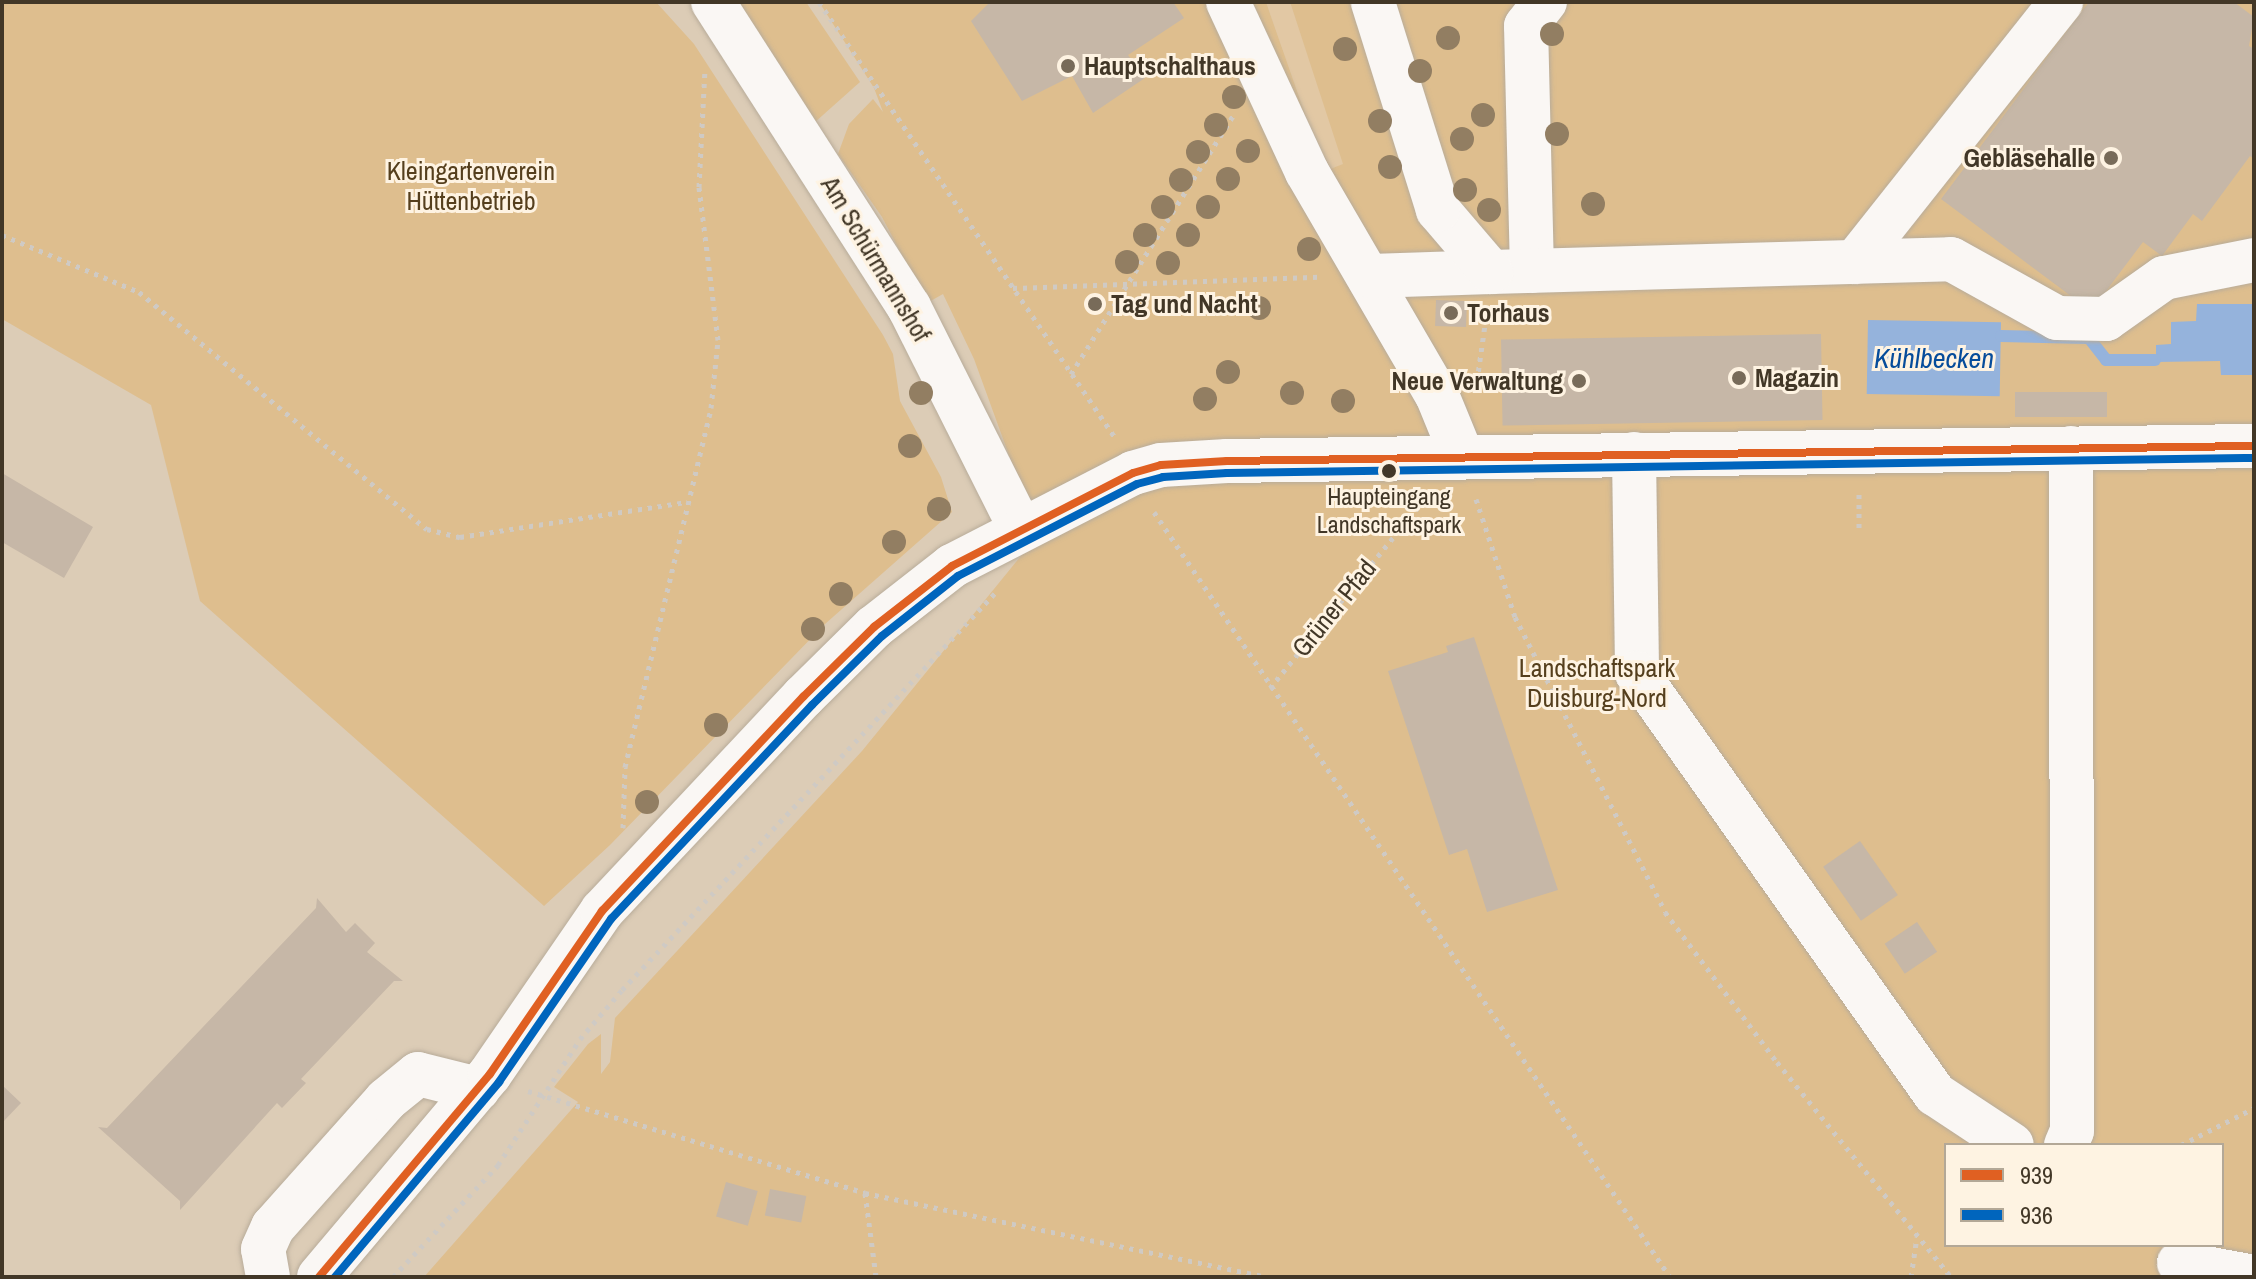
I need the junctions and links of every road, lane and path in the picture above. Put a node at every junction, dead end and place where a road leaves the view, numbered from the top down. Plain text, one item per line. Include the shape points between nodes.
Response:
1 (713, 2) edge
2 (819, 2) edge
3 (1228, 2) edge
4 (1373, 2) edge
5 (1545, 2) edge
6 (2061, 2) edge
7 (706, 64) dead end
8 (1261, 72) junction
9 (2, 235) edge
10 (2254, 260) edge
11 (1855, 262) junction
12 (1512, 272) junction
13 (1371, 276) junction
14 (1128, 283) junction
15 (1012, 288) junction
16 (1071, 374) junction
17 (2254, 446) edge
18 (2071, 448) junction
19 (1634, 454) junction
20 (1462, 456) junction
21 (1133, 473) junction
22 (685, 502) junction
23 (1020, 528) junction
24 (1004, 584) dead end
25 (1270, 688) junction
26 (622, 889) junction
27 (484, 1082) junction
28 (541, 1096) junction
29 (2254, 1108) edge
30 (2009, 1143) edge
31 (2067, 1143) edge
32 (2185, 1143) edge
33 (865, 1193) junction
34 (1917, 1236) junction
35 (2172, 1262) edge
36 (268, 1277) edge
37 (319, 1277) edge
38 (393, 1277) edge
39 (876, 1277) edge
40 (1267, 1277) edge
41 (1670, 1277) edge
42 (1911, 1277) edge
43 (1951, 1277) edge
44 (2254, 1277) edge

1 - 23 street, Am Schürmannshof via 909,307
2 - 15 path
3 - 8 street
4 - 12 street via 1438,210
5 - 12 street via 1526,26
6 - 11 street
7 - 22 path via 699,187 718,340 711,408
8 - 13 street via 1307,172
8 - 14 path
9 - 22 path via 139,292 427,529 460,537
10 - 11 street via 2164,278 2106,319 2057,318 1951,259
11 - 12 street
12 - 13 street
12 - 20 path
13 - 14 path
13 - 20 street via 1437,395
14 - 15 path
14 - 16 path
15 - 16 path
16 - 21 path via 1122,447
17 - 18 street
18 - 19 street
18 - 31 street via 2072,1131
19 - 20 street
19 - 30 street via 1637,673 1935,1094
20 - 21 street via 1227,461 1161,465
20 - 25 path, Grüner Pfad
20 - 34 path via 1515,617 1665,912
21 - 23 street
21 - 25 path
22 - 26 path via 625,767
23 - 26 street via 952,566 874,627
24 - 28 path via 622,990
25 - 41 path
26 - 27 street via 585,933
27 - 28 path
27 - 36 street via 418,1074 386,1100 273,1227 263,1249
27 - 37 street
28 - 33 path
28 - 38 path via 498,1165
29 - 32 path
33 - 39 path
33 - 40 path
34 - 42 path
34 - 43 path
35 - 44 street

